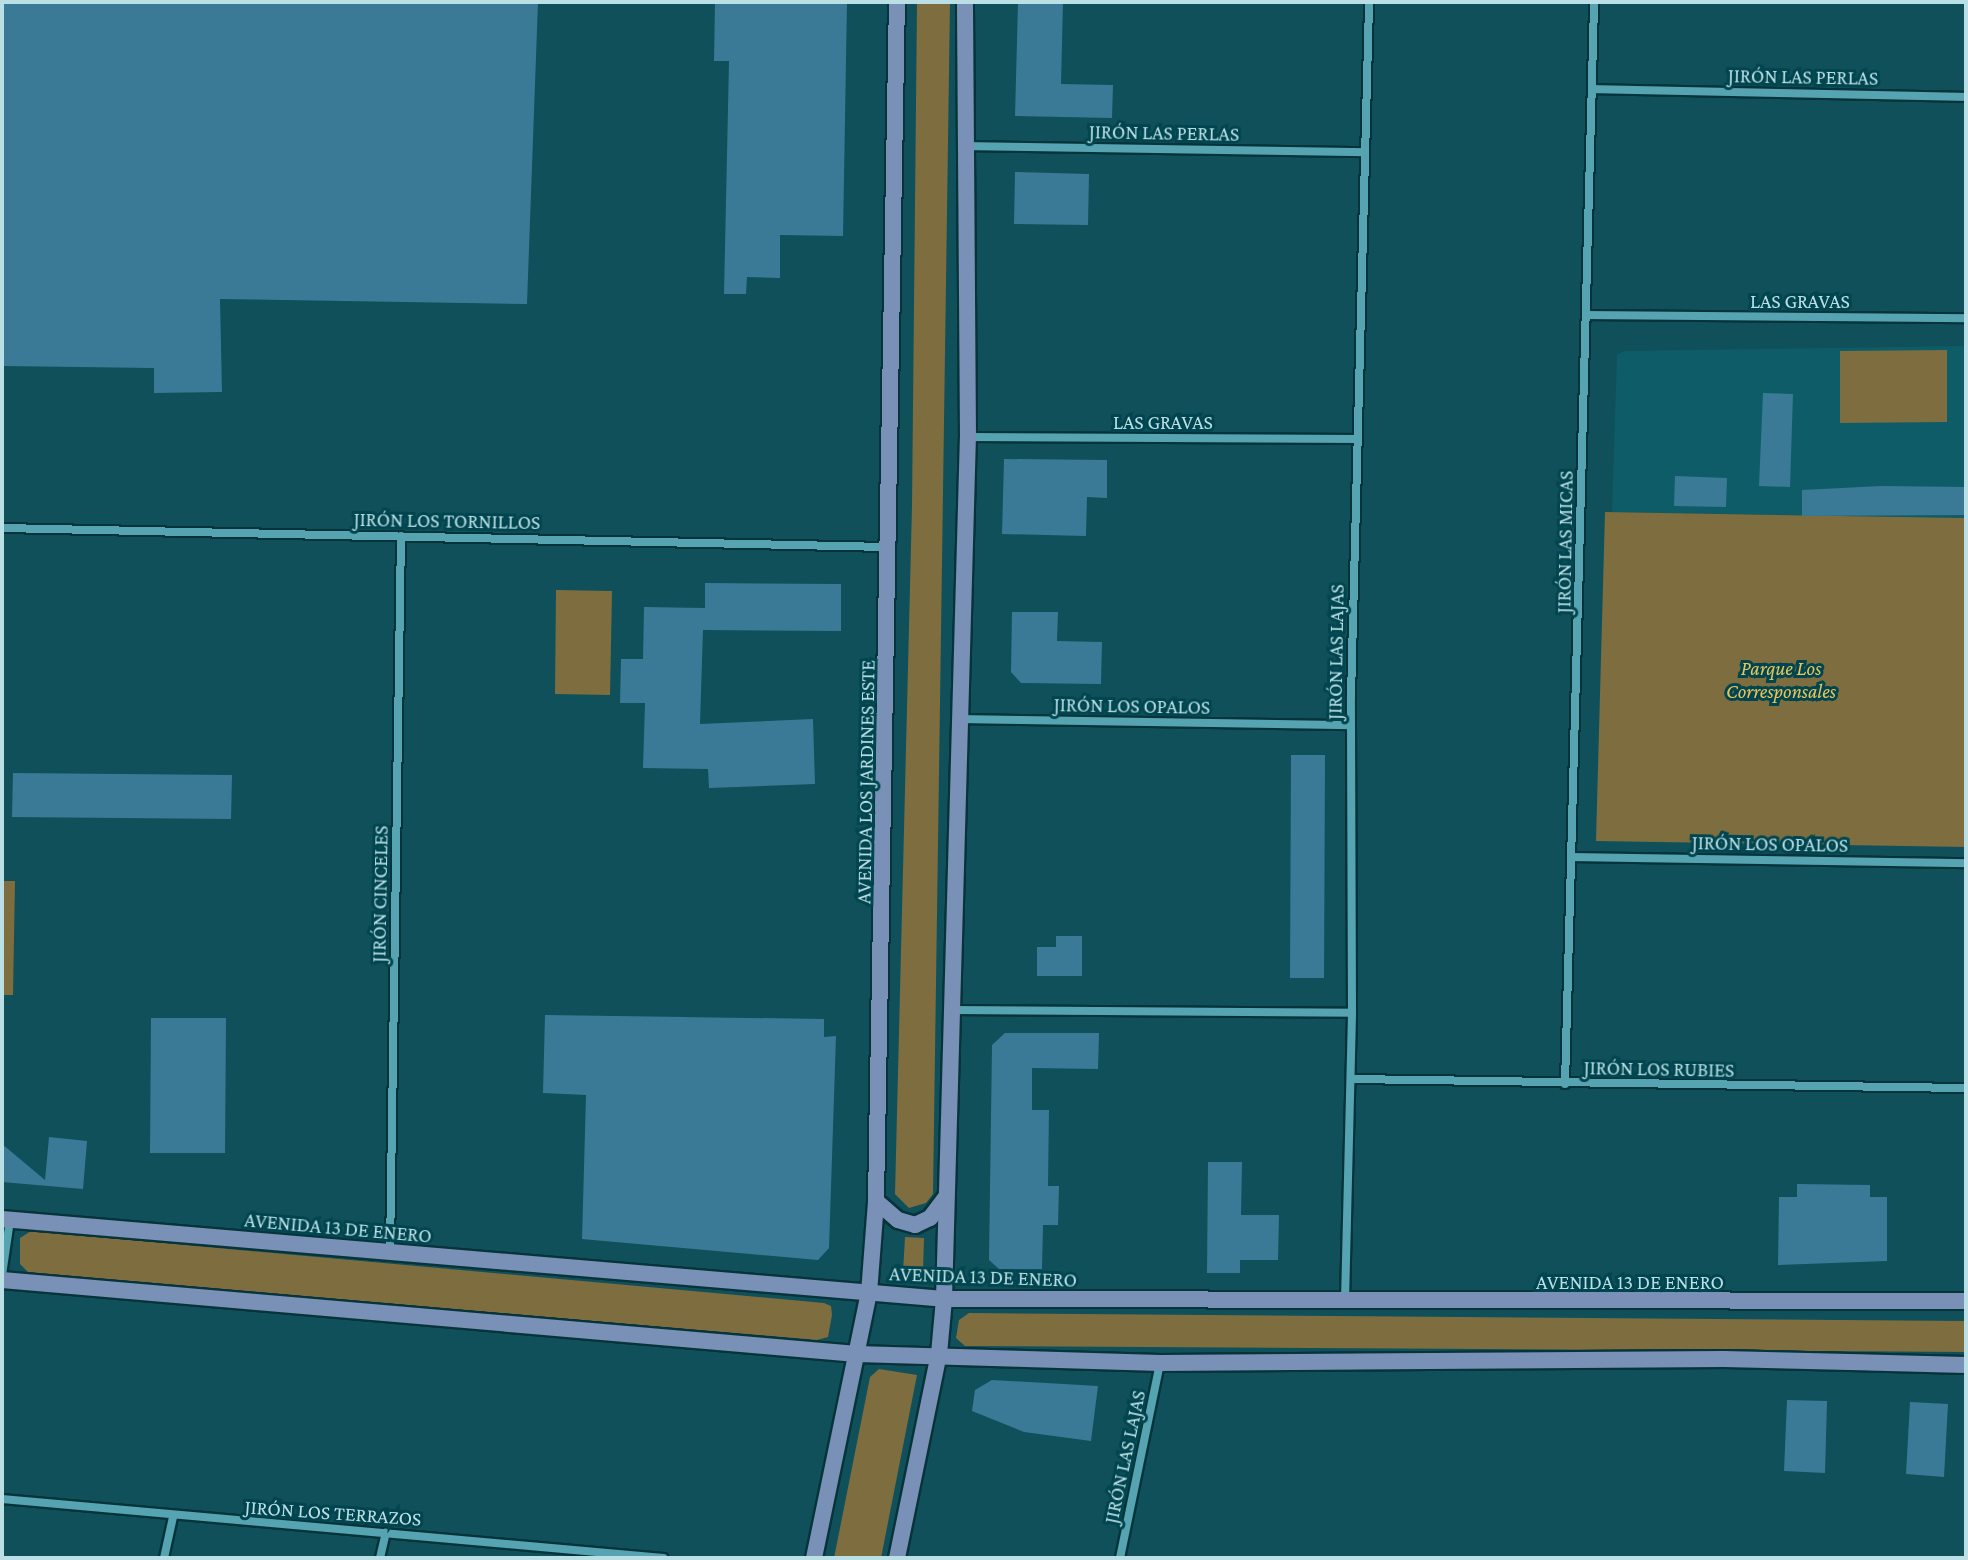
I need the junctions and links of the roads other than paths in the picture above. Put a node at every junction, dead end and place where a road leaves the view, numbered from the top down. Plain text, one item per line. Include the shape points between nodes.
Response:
1 (897, 2) edge
2 (965, 2) edge
3 (1369, 2) edge
4 (1594, 2) edge
5 (1592, 89) junction
6 (1966, 97) edge
7 (965, 146) junction
8 (1364, 152) junction
9 (1587, 315) junction
10 (1966, 318) edge
11 (968, 437) junction
12 (1357, 439) junction
13 (2, 528) edge
14 (401, 536) junction
15 (891, 547) junction
16 (961, 719) junction
17 (1351, 725) junction
18 (1574, 857) junction
19 (1966, 863) edge
20 (955, 1010) junction
21 (1352, 1013) junction
22 (1351, 1079) junction
23 (1565, 1084) junction
24 (1966, 1088) edge
25 (946, 1197) junction
26 (876, 1201) junction
27 (6, 1219) edge
28 (390, 1253) junction
29 (2, 1277) edge
30 (869, 1293) junction
31 (944, 1299) junction
32 (1966, 1301) edge
33 (1345, 1303) junction
34 (857, 1354) junction
35 (939, 1354) junction
36 (1160, 1363) junction
37 (1966, 1365) edge
38 (2, 1499) edge
39 (173, 1517) junction
40 (386, 1533) junction
41 (600, 1555) edge
42 (164, 1558) edge
43 (380, 1558) edge
44 (663, 1558) edge
45 (814, 1558) edge
46 (897, 1558) edge
47 (1120, 1558) edge

1 - 15 main road, AVENIDA LOS JARDINES ESTE
2 - 7 main road
3 - 8 street, JIRÓN LAS LAJAS
4 - 5 street, JIRÓN LAS MICAS
5 - 6 street, JIRÓN LAS PERLAS
5 - 9 street, JIRÓN LAS MICAS
7 - 8 street, JIRÓN LAS PERLAS
7 - 11 main road
8 - 12 street, JIRÓN LAS LAJAS
9 - 10 street, LAS GRAVAS
9 - 18 street, JIRÓN LAS MICAS
11 - 12 street, LAS GRAVAS
11 - 16 main road
12 - 17 street, JIRÓN LAS LAJAS
13 - 14 street, JIRÓN LOS TORNILLOS
14 - 15 street, JIRÓN LOS TORNILLOS
14 - 28 street, JIRÓN CINCELES
15 - 26 main road, AVENIDA LOS JARDINES ESTE
16 - 17 street, JIRÓN LOS OPALOS
16 - 20 main road
17 - 21 street, JIRÓN LAS LAJAS
18 - 19 street, JIRÓN LOS OPALOS
18 - 23 street, JIRÓN LAS MICAS
20 - 21 street
20 - 25 main road
21 - 22 street, JIRÓN LAS LAJAS
22 - 23 street, JIRÓN LOS RUBIES
22 - 33 street, JIRÓN LAS LAJAS
23 - 24 street, JIRÓN LOS RUBIES
25 - 26 main road via 930,1218 915,1225 898,1220
25 - 31 main road
26 - 30 main road, AVENIDA LOS JARDINES ESTE
27 - 28 main road, AVENIDA 13 DE ENERO
27 - 29 street
28 - 30 main road, AVENIDA 13 DE ENERO
29 - 34 main road
30 - 31 main road, AVENIDA 13 DE ENERO
30 - 34 main road, AVENIDA LOS JARDINES ESTE
31 - 33 main road, AVENIDA 13 DE ENERO
31 - 35 main road
32 - 33 main road, AVENIDA 13 DE ENERO
34 - 35 main road
34 - 45 main road, AVENIDA LOS JARDINES ESTE
35 - 36 main road
35 - 46 main road
36 - 37 main road via 1724,1359
36 - 47 street, JIRÓN LAS LAJAS
38 - 39 street, JIRÓN LOS TERRAZOS
39 - 40 street, JIRÓN LOS TERRAZOS
39 - 42 street
40 - 41 street, JIRÓN LOS TERRAZOS
40 - 43 street
41 - 44 street, JIRÓN LOS TERRAZOS

